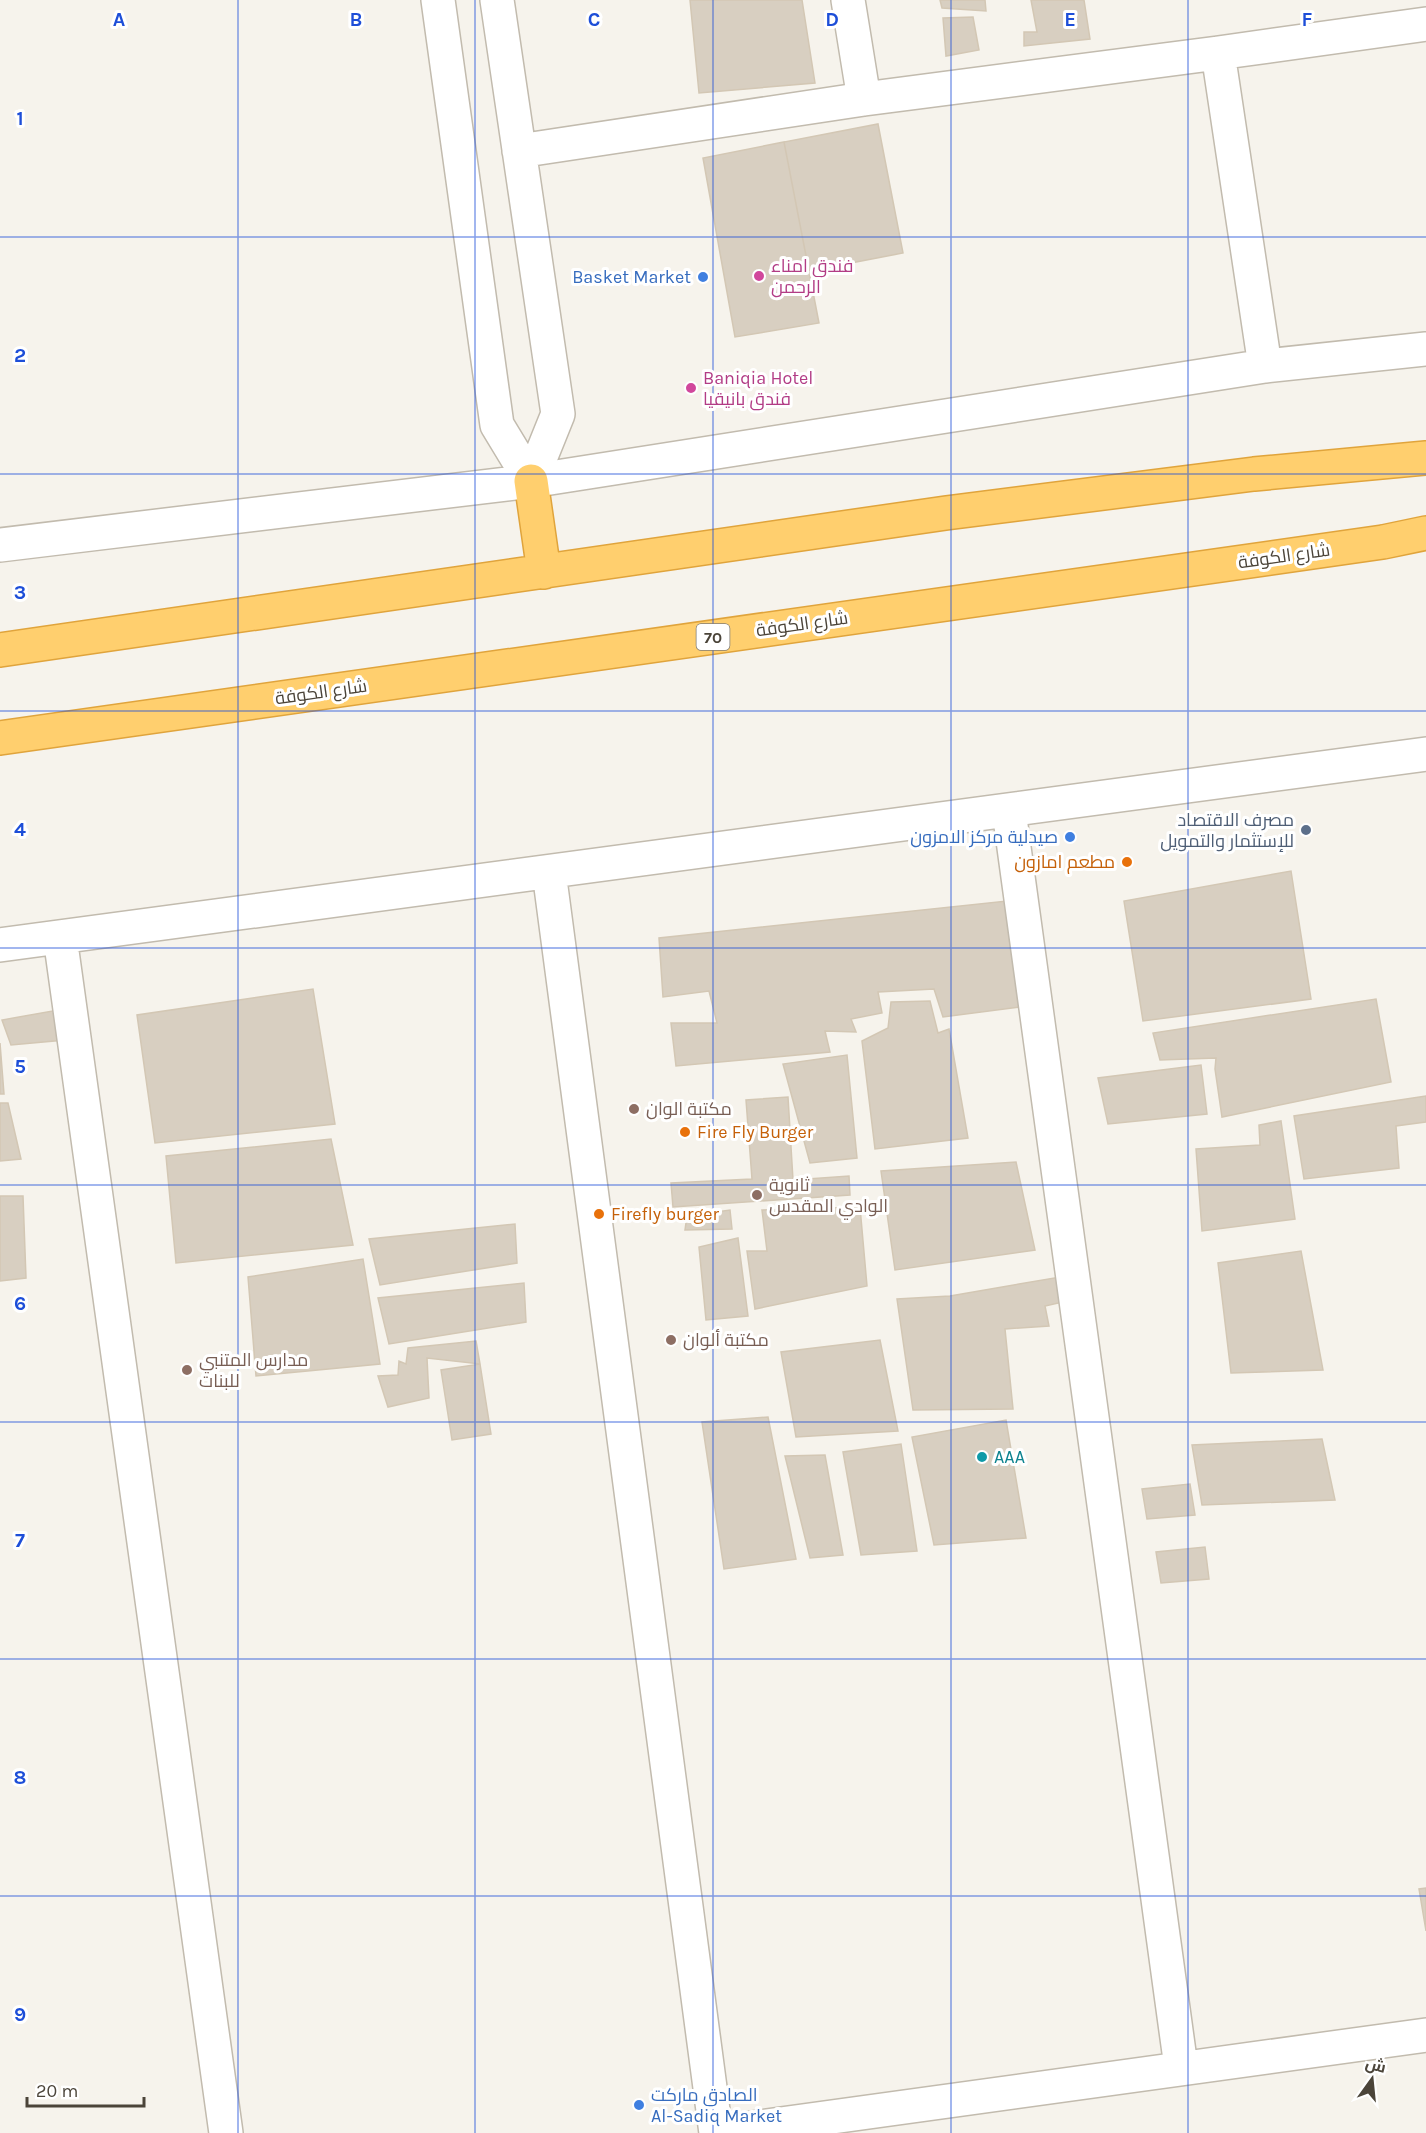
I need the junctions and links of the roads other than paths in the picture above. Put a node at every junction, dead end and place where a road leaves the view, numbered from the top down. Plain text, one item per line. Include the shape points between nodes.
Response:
1 (438, 0) edge
2 (497, 0) edge
3 (848, 0) edge
4 (1426, 24) edge
5 (1218, 53) junction
6 (864, 99) junction
7 (519, 151) junction
8 (1426, 349) edge
9 (1265, 366) junction
10 (1423, 458) edge
11 (531, 481) junction
12 (1426, 533) edge
13 (1426, 540) edge
14 (1383, 542) junction
15 (0, 545) edge
16 (544, 572) junction
17 (0, 650) edge
18 (0, 738) edge
19 (1426, 754) edge
20 (1009, 811) junction
21 (549, 872) junction
22 (60, 937) junction
23 (0, 945) edge
24 (1426, 2035) edge
25 (1181, 2067) junction
26 (226, 2133) edge
27 (716, 2133) edge

1 - 11 street via 497,425
2 - 7 street
3 - 6 street
4 - 5 street
5 - 6 street
5 - 9 street
6 - 7 street
7 - 11 street via 558,414
8 - 9 street
9 - 11 street
10 - 16 highway via 1254,474 946,513
11 - 15 street
11 - 16 highway
12 - 14 highway, شارع الكوفة / 70
13 - 14 highway
14 - 18 highway, شارع الكوفة / 70
16 - 17 highway
19 - 20 street
20 - 21 street
20 - 25 street
21 - 22 street
21 - 27 street
22 - 23 street
22 - 26 street
24 - 25 street
25 - 27 street

